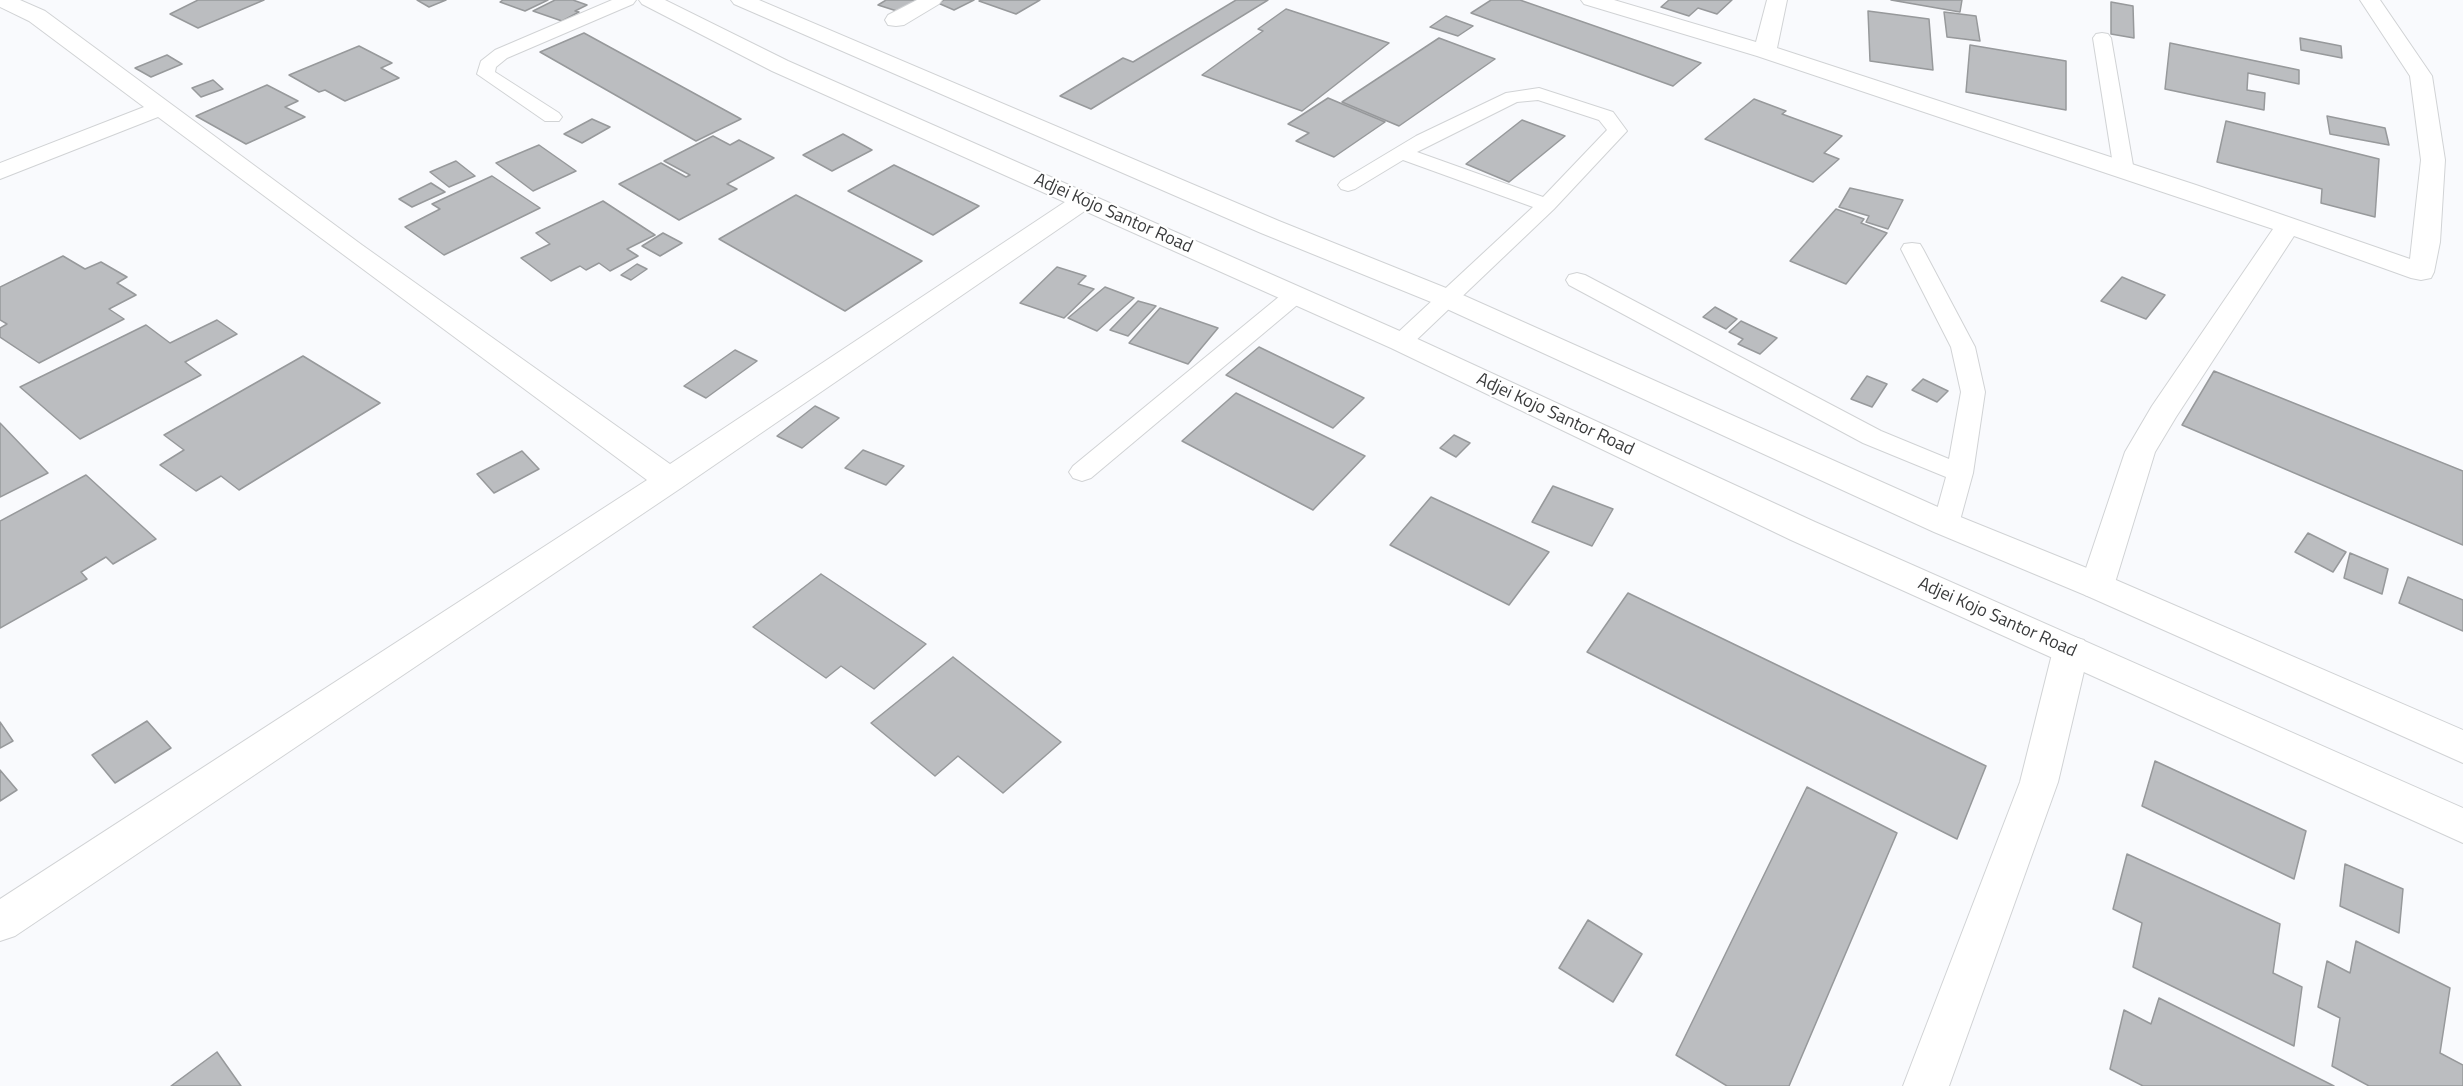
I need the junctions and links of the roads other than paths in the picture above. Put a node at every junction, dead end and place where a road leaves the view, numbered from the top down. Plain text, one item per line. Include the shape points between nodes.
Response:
1 (3, 0) edge
2 (627, 0) edge
3 (649, 0) edge
4 (741, 0) edge
5 (932, 0) edge
6 (1591, 0) edge
7 (1777, 0) edge
8 (2370, 0) edge
9 (896, 20) dead end
10 (2102, 38) dead end
11 (1765, 51) junction
12 (161, 108) junction
13 (552, 117) dead end
14 (1404, 154) junction
15 (2124, 171) junction
16 (0, 172) edge
17 (1348, 185) dead end
18 (1083, 201) junction
19 (1547, 205) junction
20 (2289, 225) junction
21 (1912, 249) dead end
22 (1577, 280) dead end
23 (1294, 296) junction
24 (1446, 298) junction
25 (1401, 342) junction
26 (1082, 472) dead end
27 (1960, 473) junction
28 (670, 480) junction
29 (1946, 524) junction
30 (2097, 586) junction
31 (2071, 650) junction
32 (2463, 747) edge
33 (2463, 826) edge
34 (0, 922) edge
35 (1926, 1086) edge

1 - 12 street via 37,16
2 - 13 lane via 501,54 487,65 486,74
3 - 18 street, Adjei Kojo Santor Road via 780,66
4 - 24 street via 1270,227
5 - 9 street
6 - 11 street
7 - 11 street
8 - 20 street via 2421,76 2433,160 2421,272
10 - 15 lane
11 - 15 street
12 - 16 street
12 - 28 street
14 - 17 lane
14 - 19 lane
14 - 19 lane via 1424,140 1513,97 1539,94 1606,116 1617,131
15 - 20 street
18 - 23 street, Adjei Kojo Santor Road
18 - 28 street
19 - 24 lane
20 - 30 street via 2140,452
21 - 27 lane via 1962,347 1973,392
22 - 27 lane via 1872,437
23 - 25 street, Adjei Kojo Santor Road
23 - 26 lane
24 - 25 lane
24 - 29 street
25 - 31 street, Adjei Kojo Santor Road via 1803,531
27 - 29 lane
28 - 34 street
29 - 30 street
30 - 32 street
31 - 33 street, Adjei Kojo Santor Road
31 - 35 street via 2039,782

